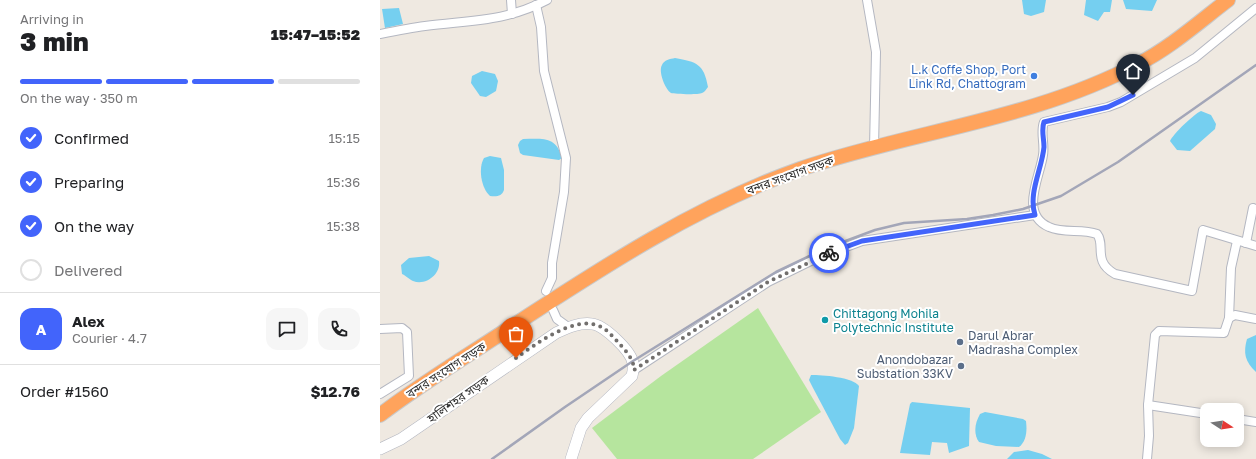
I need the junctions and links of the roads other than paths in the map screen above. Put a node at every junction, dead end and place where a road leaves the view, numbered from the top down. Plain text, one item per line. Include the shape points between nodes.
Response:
1 (511, 0) edge
2 (547, 0) edge
3 (867, 0) edge
4 (1228, 0) edge
5 (536, 5) junction
6 (1256, 8) edge
7 (512, 14) junction
8 (380, 34) edge
9 (874, 148) junction
10 (1253, 208) dead end
11 (1035, 215) junction
12 (1241, 242) junction
13 (1256, 246) edge
14 (546, 291) dead end
15 (553, 310) dead end
16 (1229, 318) junction
17 (1256, 319) edge
18 (568, 327) junction
19 (380, 329) edge
20 (634, 370) junction
21 (380, 394) edge
22 (1148, 405) junction
23 (1200, 413) edge
24 (380, 415) edge
25 (1244, 420) edge
26 (1256, 422) edge
27 (380, 449) edge
28 (571, 459) edge
29 (1147, 459) edge

1 - 7 street
2 - 5 street
3 - 9 street via 876,52
4 - 9 highway, বন্দর সংযোগ সড়ক via 1140,64 1089,87 1041,105
5 - 7 street
5 - 14 street via 541,27 544,71 566,158 552,278
6 - 11 street via 1195,58 1121,102 1044,122 1043,155 1033,202
7 - 8 street via 492,20 425,26
9 - 24 highway, বন্দর সংযোগ সড়ক via 763,183 668,228 414,389
10 - 12 street
11 - 12 street via 1050,228 1097,234 1103,261 1115,274 1192,291 1203,230
11 - 20 street via 862,241 817,258 768,282
12 - 13 street
12 - 16 street via 1231,268
15 - 18 street via 558,319
16 - 17 street via 1235,315
16 - 22 street via 1224,333 1159,331 1155,335
18 - 20 street, হালিশহর সড়ক via 589,323 605,329 633,362
18 - 27 street, হালিশহর সড়ক via 535,345 407,435
19 - 21 street via 402,328 407,332 409,376
20 - 28 street via 632,376 585,423
22 - 23 street
22 - 29 street
25 - 26 street

